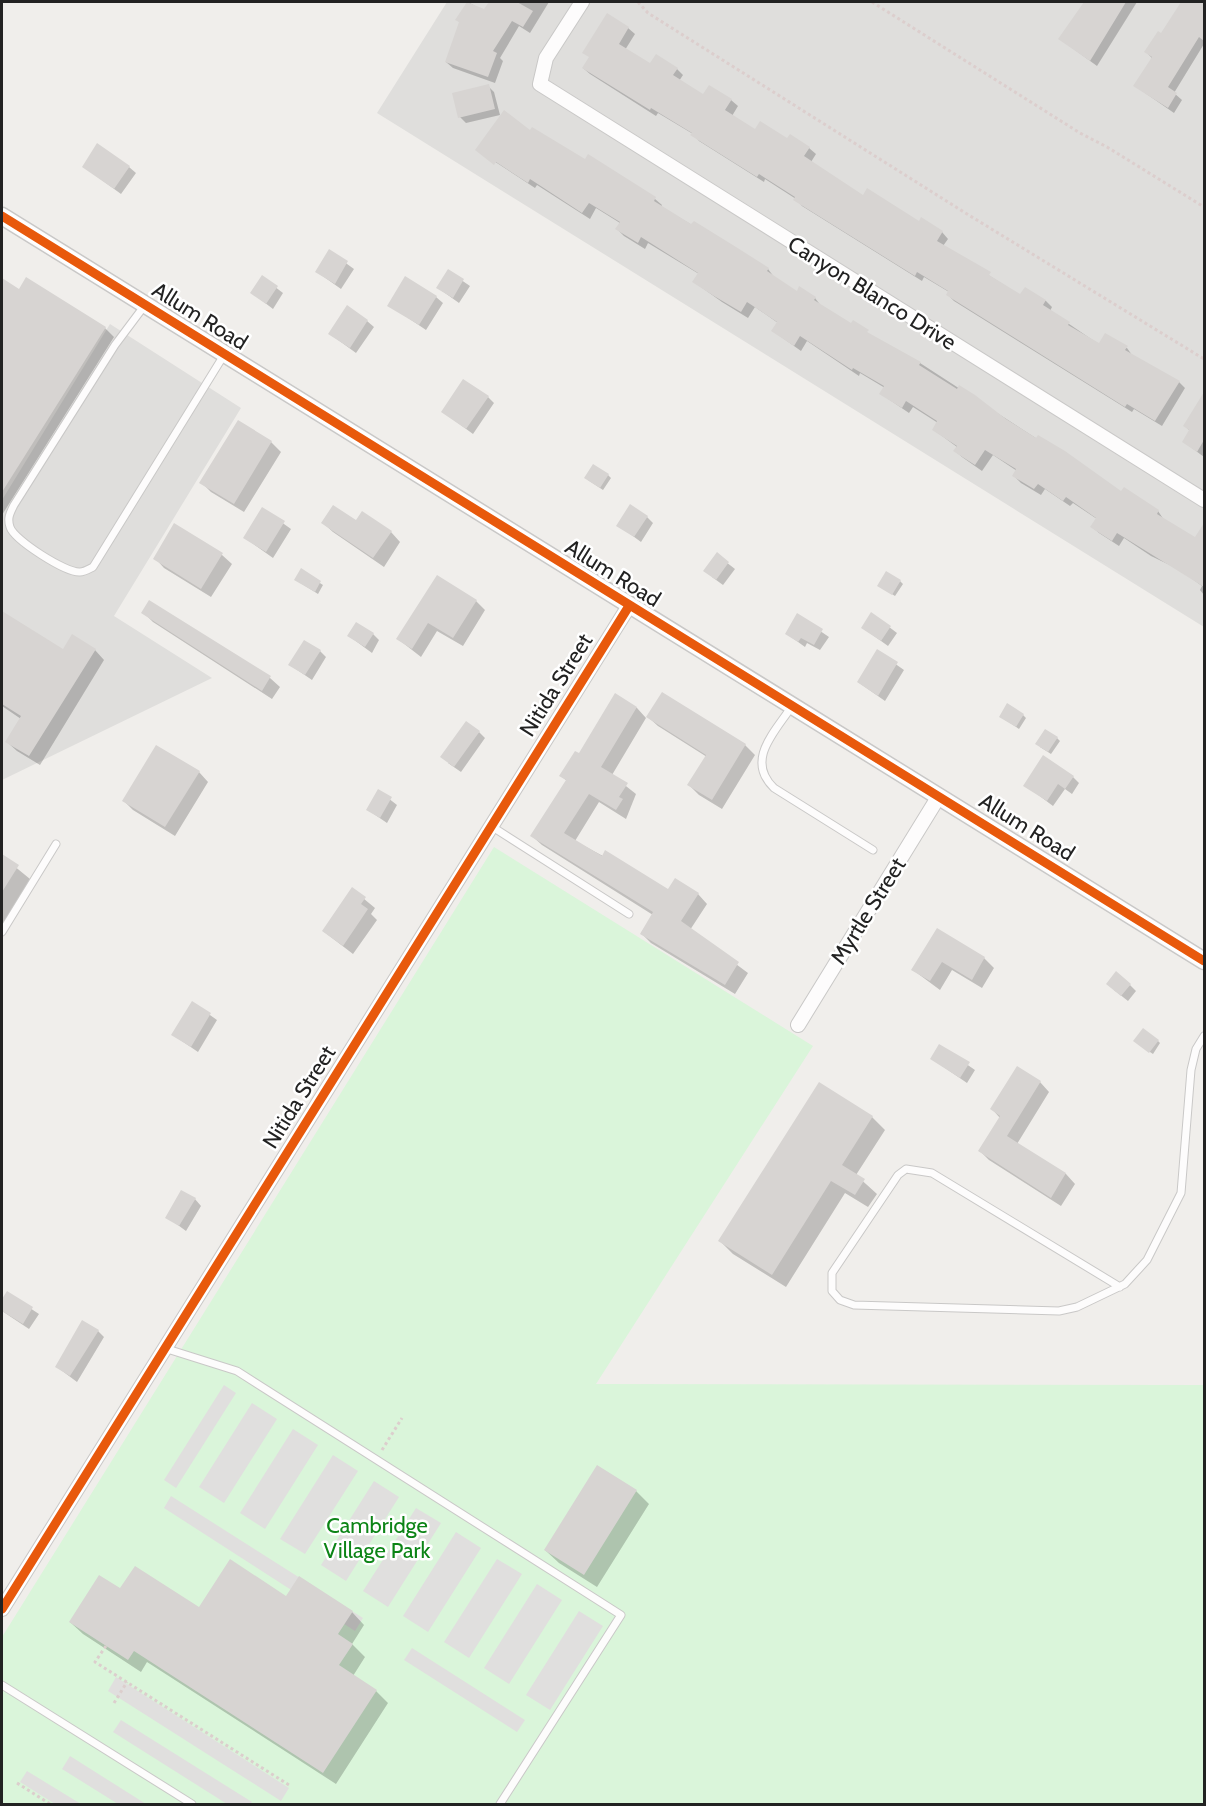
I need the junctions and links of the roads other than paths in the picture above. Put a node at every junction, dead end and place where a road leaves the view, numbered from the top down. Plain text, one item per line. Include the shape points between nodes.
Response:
1 (582, 2) edge
2 (2, 216) edge
3 (145, 306) junction
4 (224, 354) junction
5 (1204, 500) edge
6 (629, 606) junction
7 (792, 706) junction
8 (939, 796) junction
9 (491, 826) junction
10 (56, 844) dead end
11 (873, 850) dead end
12 (629, 914) dead end
13 (2, 932) edge
14 (1204, 961) edge
15 (798, 1025) dead end
16 (1204, 1036) edge
17 (1120, 1287) junction
18 (164, 1348) junction
19 (2, 1609) edge
20 (2, 1685) edge
21 (192, 1804) edge
22 (500, 1804) edge

1 - 5 street, Canyon Blanco Drive via 546,58 540,84
2 - 3 street, Allum Road
3 - 4 street, Allum Road
3 - 4 lane via 115,345 8,518 10,530 19,539 68,570 81,572 93,567
4 - 6 street, Allum Road
6 - 7 street, Allum Road
6 - 9 street, Nitida Street
7 - 8 street, Allum Road
7 - 11 lane via 761,757 763,778
8 - 14 street, Allum Road
8 - 15 street, Myrtle Street
9 - 12 lane
9 - 18 street, Nitida Street
10 - 13 lane
16 - 17 lane via 1191,1070 1181,1194 1147,1260
17 - 17 lane via 1059,1311 854,1305 840,1300 832,1291 832,1273 898,1175 906,1169 932,1173
18 - 19 street, Nitida Street
18 - 22 lane via 237,1371 621,1615
20 - 21 lane

